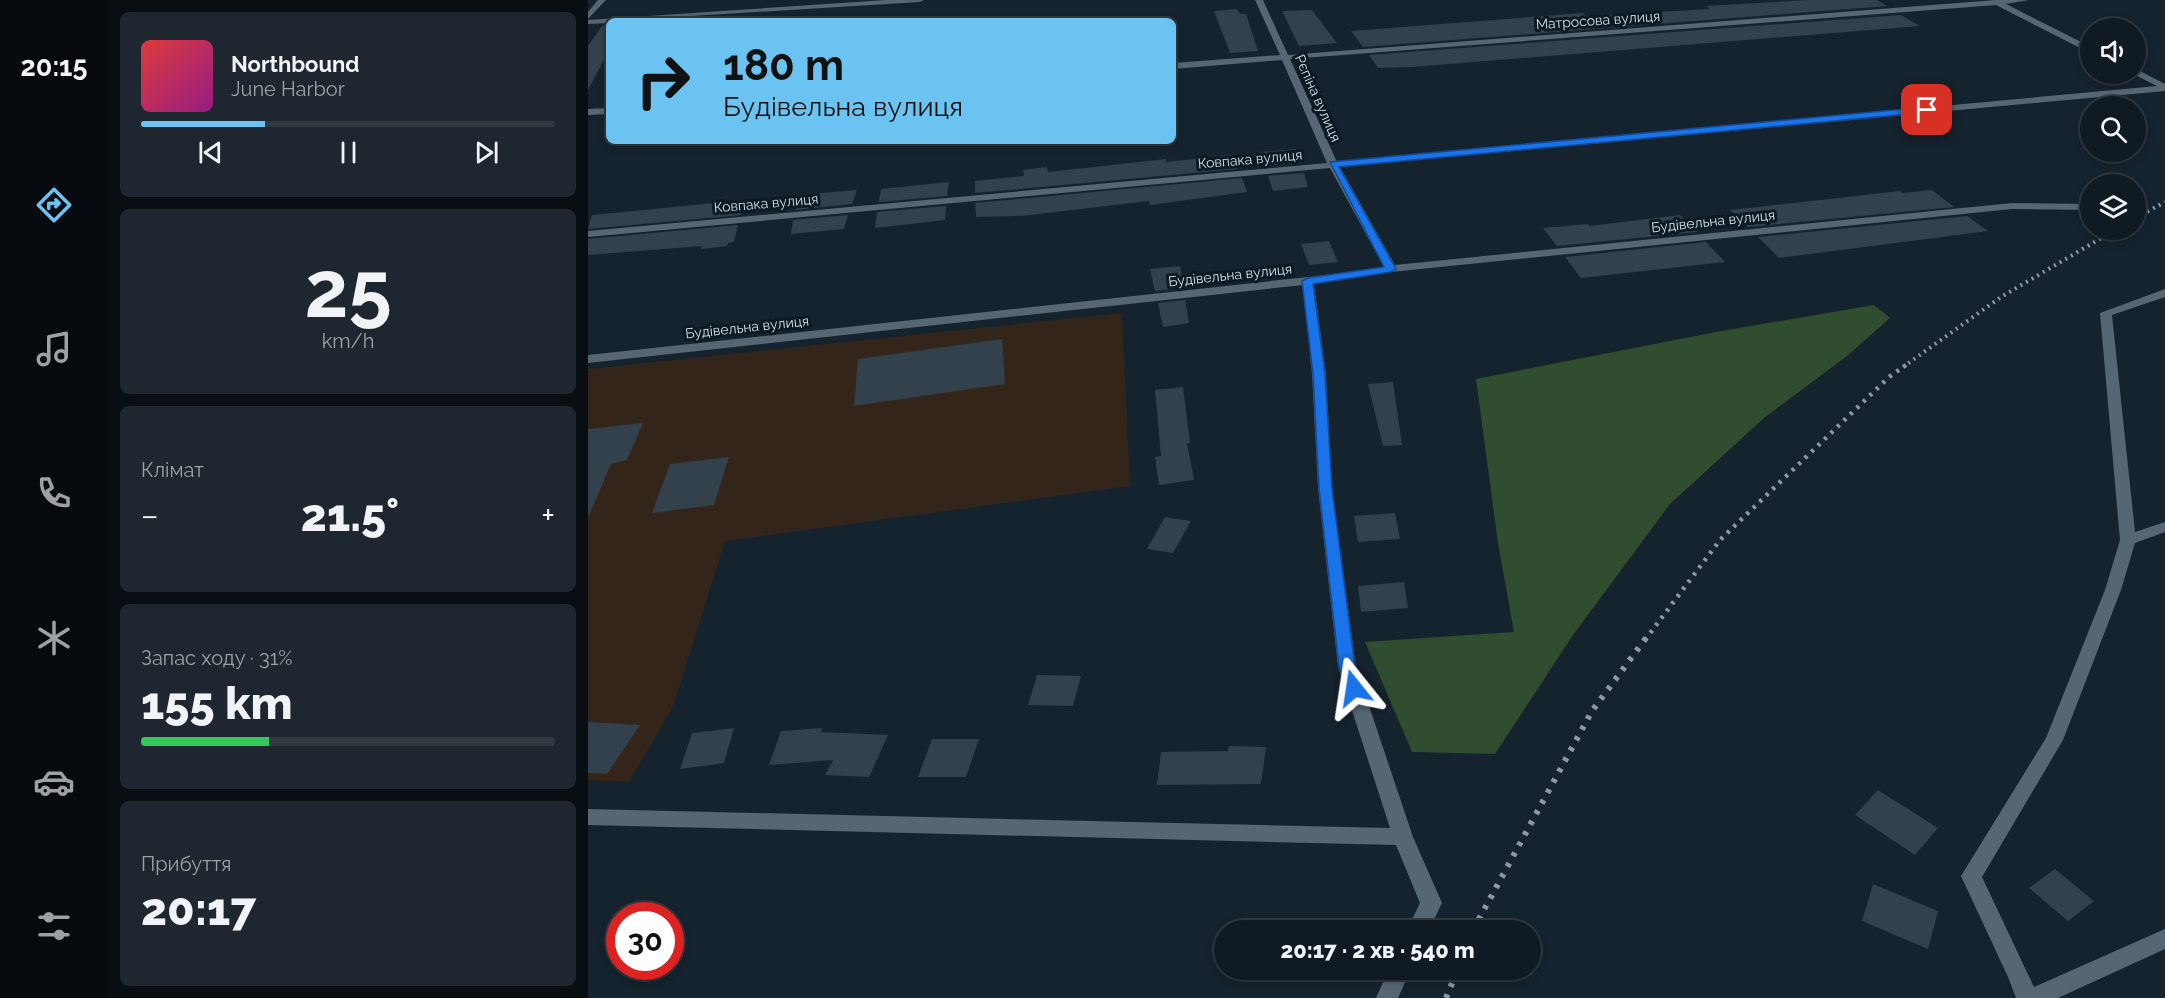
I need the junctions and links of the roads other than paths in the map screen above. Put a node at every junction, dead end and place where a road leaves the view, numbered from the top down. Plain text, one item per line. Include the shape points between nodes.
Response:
1 (602, 0) edge
2 (764, 0) edge
3 (920, 0) edge
4 (1259, 0) edge
5 (2025, 0) edge
6 (1995, 1) edge
7 (759, 10) junction
8 (622, 18) edge
9 (606, 19) edge
10 (588, 20) edge
11 (2080, 44) edge
12 (1285, 57) junction
13 (1176, 66) edge
14 (2146, 77) edge
15 (2165, 87) edge
16 (606, 111) edge
17 (588, 112) edge
18 (1333, 164) junction
19 (2080, 207) edge
20 (588, 234) edge
21 (1391, 269) junction
22 (1308, 281) junction
23 (2165, 292) edge
24 (588, 359) edge
25 (2165, 527) edge
26 (2128, 540) junction
27 (588, 816) edge
28 (1403, 837) junction
29 (1423, 920) edge
30 (2165, 939) edge
31 (1395, 980) edge
32 (1387, 998) edge
33 (2027, 998) edge
34 (2034, 998) edge

1 - 10 street
2 - 7 street
3 - 7 street
4 - 12 street, Рєпіна вулиця
5 - 6 street, Матросова вулиця
6 - 11 street
6 - 12 street, Матросова вулиця
7 - 8 street
9 - 10 street
12 - 13 street, Матросова вулиця
12 - 18 street, Рєпіна вулиця
14 - 15 street
15 - 18 street, Ковпака вулиця
16 - 17 street
18 - 20 street, Ковпака вулиця
18 - 21 street, Рєпіна вулиця
19 - 21 street, Будівельна вулиця via 2012,206
21 - 22 street, Будівельна вулиця
22 - 24 street, Будівельна вулиця
22 - 28 street via 1319,374 1325,488 1347,667
23 - 26 street via 2106,313
25 - 26 street
26 - 33 street via 2113,590 2054,740 1971,876
27 - 28 street
28 - 29 street via 1431,903
30 - 34 street
31 - 32 street

